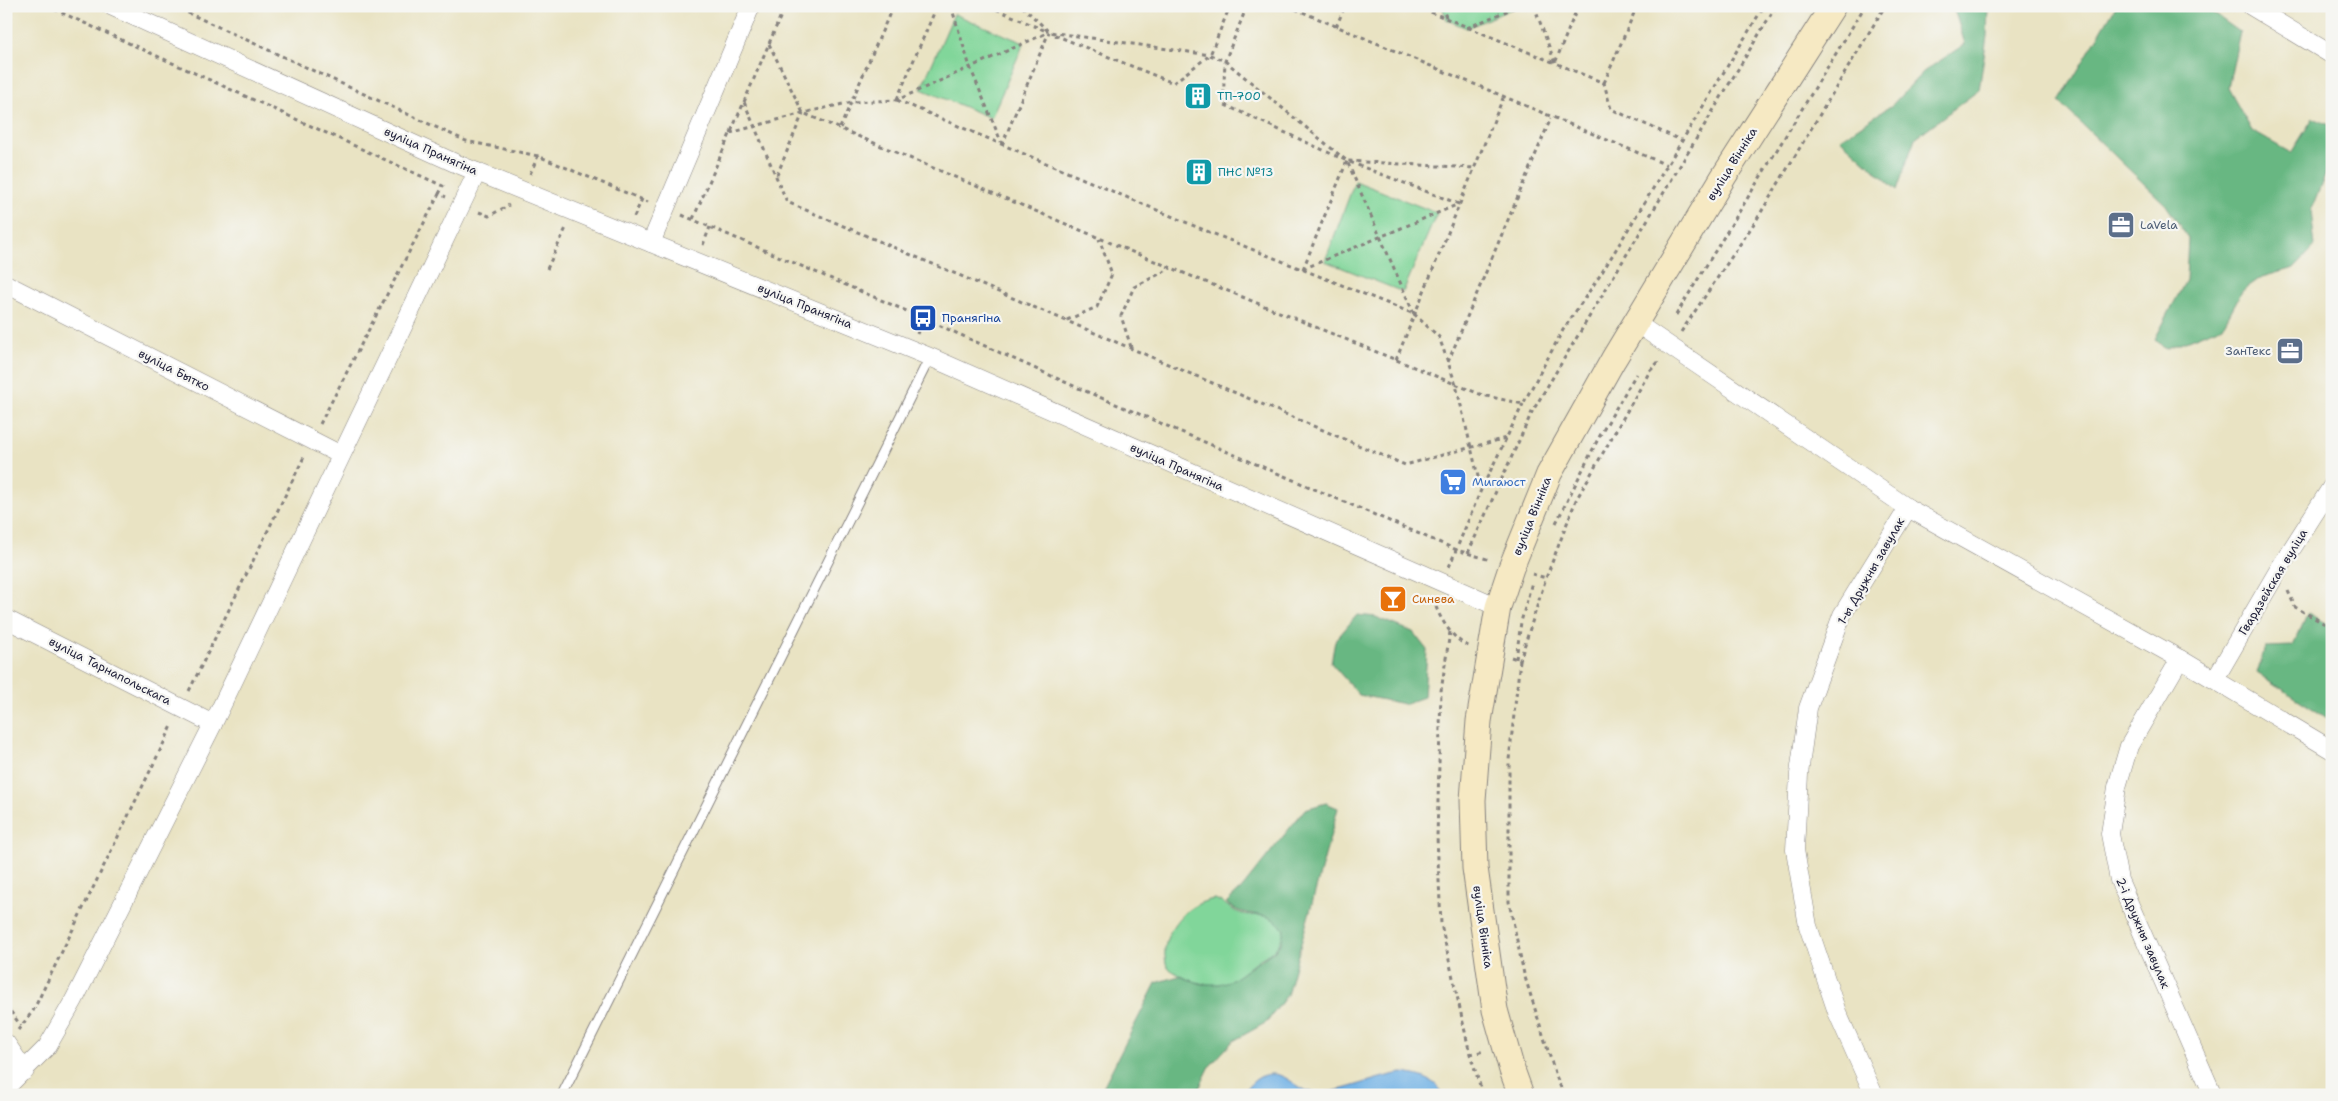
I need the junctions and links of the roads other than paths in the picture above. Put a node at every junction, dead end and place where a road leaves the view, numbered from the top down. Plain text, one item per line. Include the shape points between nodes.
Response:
1 (111, 6) edge
2 (751, 6) edge
3 (1833, 6) edge
4 (2252, 6) edge
5 (2332, 54) edge
6 (477, 172) junction
7 (651, 243) junction
8 (6, 284) edge
9 (1636, 323) junction
10 (930, 357) junction
11 (341, 455) junction
12 (2332, 486) edge
13 (1908, 508) junction
14 (1498, 607) junction
15 (6, 619) edge
16 (2180, 659) junction
17 (2215, 679) junction
18 (214, 724) junction
19 (2332, 750) edge
20 (11, 1037) edge
21 (25, 1071) junction
22 (6, 1088) edge
23 (562, 1095) edge
24 (1521, 1095) edge
25 (1874, 1095) edge
26 (2213, 1095) edge

1 - 6 street, вуліца Пранягіна
2 - 7 street
3 - 9 street, вуліца Вінніка via 1724,176
4 - 5 street
6 - 7 street, вуліца Пранягіна
6 - 11 street
7 - 10 street, вуліца Пранягіна
8 - 11 street, вуліца Бытко
9 - 13 street
9 - 14 street, вуліца Вінніка via 1549,474
10 - 14 street, вуліца Пранягіна
10 - 23 lane
11 - 18 street
12 - 17 street, Гвардзейская вуліца
13 - 16 street
13 - 25 street, 1-ы Дружны завулак via 1842,615 1808,708 1799,774 1795,850 1808,926 1837,1012
14 - 24 street, вуліца Вінніка via 1479,721 1473,800 1475,868 1495,1010
15 - 18 street, вуліца Тарнапольскага
16 - 17 street
16 - 26 street, 2-і Дружны завулак via 2129,746 2117,786 2110,834 2119,880
17 - 19 street
18 - 21 street via 65,1018 47,1047
20 - 21 street
21 - 22 street

